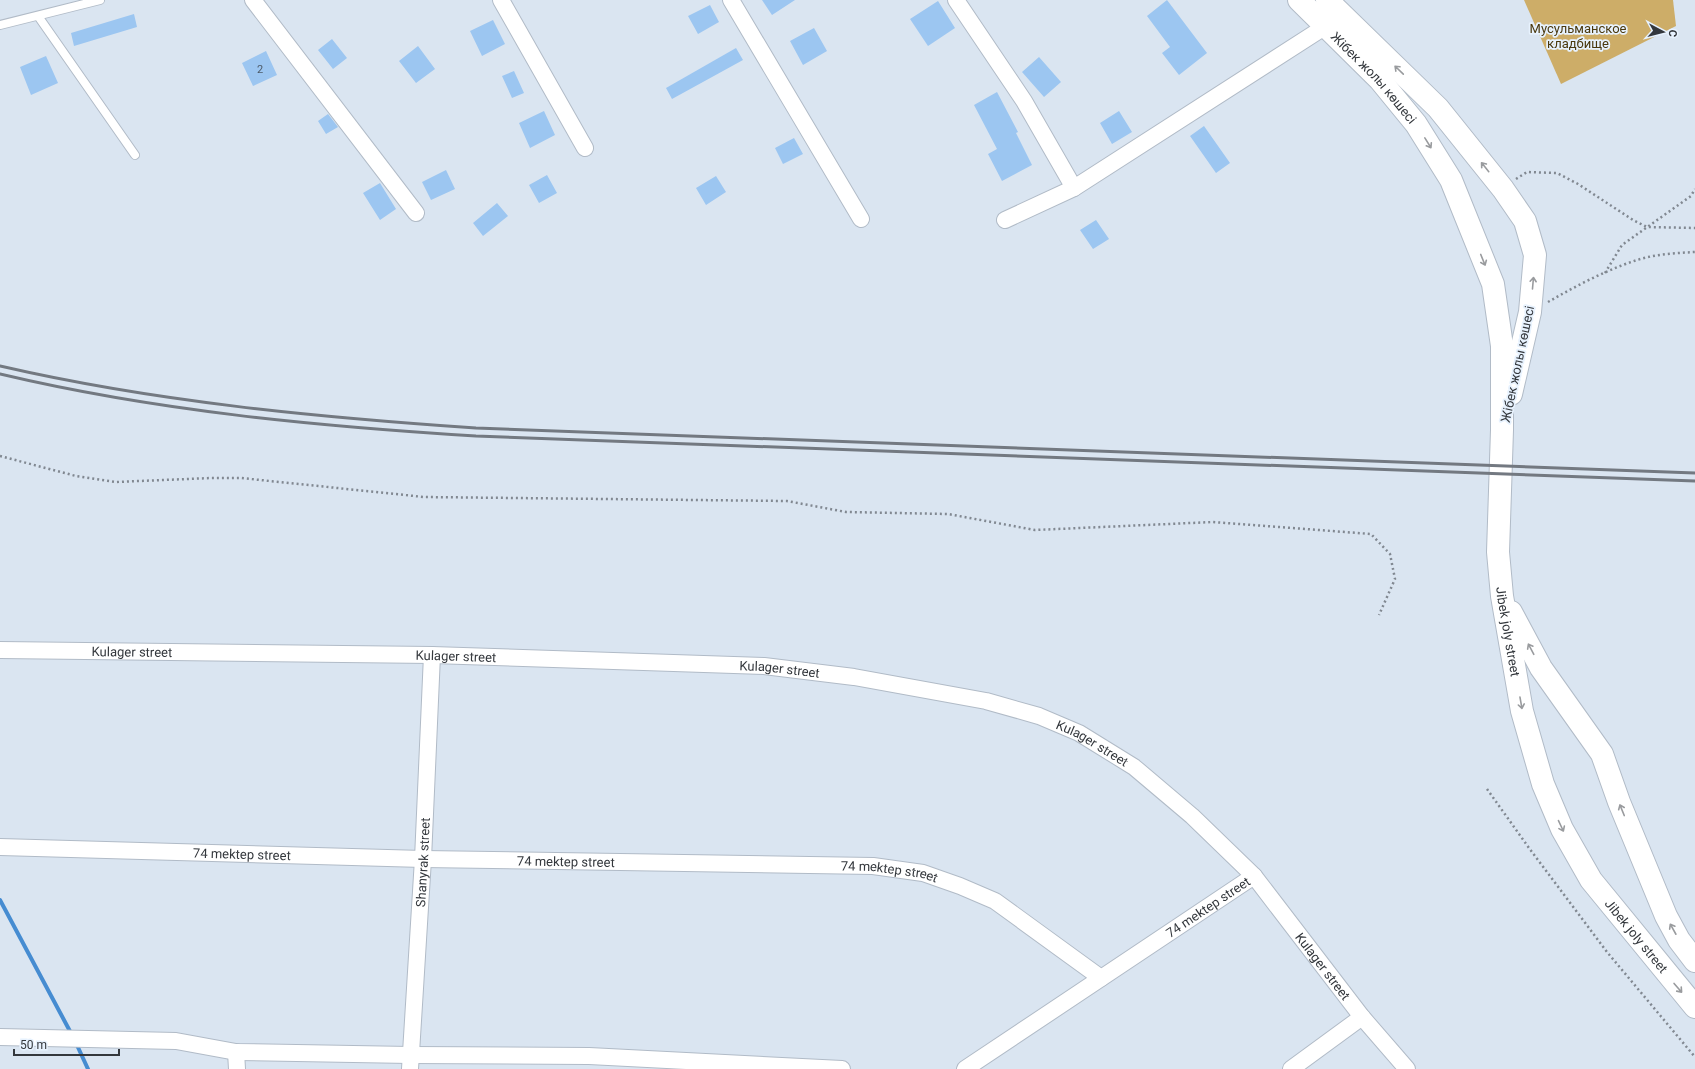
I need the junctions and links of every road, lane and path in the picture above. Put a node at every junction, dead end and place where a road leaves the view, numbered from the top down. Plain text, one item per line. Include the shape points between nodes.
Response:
1 (100, 0) edge
2 (253, 0) edge
3 (501, 0) edge
4 (731, 0) edge
5 (956, 0) edge
6 (1299, 0) edge
7 (1327, 0) edge
8 (38, 16) junction
9 (0, 25) edge
10 (1326, 26) junction
11 (585, 148) dead end
12 (136, 155) dead end
13 (1074, 188) junction
14 (1503, 189) junction
15 (1695, 189) edge
16 (416, 213) dead end
17 (861, 219) dead end
18 (1005, 220) dead end
19 (1647, 227) junction
20 (1695, 228) edge
21 (1695, 252) edge
22 (1605, 273) junction
23 (1530, 312) junction
24 (1502, 430) junction
25 (0, 456) edge
26 (1502, 596) junction
27 (1379, 615) dead end
28 (0, 650) edge
29 (432, 655) junction
30 (1487, 789) dead end
31 (0, 847) edge
32 (423, 859) junction
33 (1254, 876) junction
34 (1695, 961) edge
35 (1101, 978) junction
36 (1695, 1007) edge
37 (1362, 1017) junction
38 (0, 1038) edge
39 (236, 1052) junction
40 (1695, 1057) edge
41 (410, 1062) edge
42 (591, 1063) edge
43 (237, 1069) edge
44 (842, 1069) edge
45 (965, 1069) edge
46 (1291, 1069) edge
47 (1406, 1069) edge

1 - 8 lane
2 - 16 street
3 - 11 street
4 - 17 street
5 - 13 street via 1024,101
6 - 10 main road, Жібек жолы көшесі
14 -> 7 main road, Жібек жолы көшесі via 1438,108
8 - 9 lane
8 - 12 lane
10 - 13 street
10 -> 24 main road, Жібек жолы көшесі via 1380,80 1416,124 1451,180 1493,284 1502,346
13 - 18 street
14 - 19 path via 1527,172 1557,173
23 -> 14 main road, Жібек жолы көшесі via 1535,255 1525,221
15 - 19 path via 1691,196
19 - 20 path
19 - 22 path via 1622,245
21 - 22 path via 1637,260
22 - 23 path
23 - 24 main road, Жібек жолы көшесі
24 - 26 main road via 1498,552
25 - 27 path via 76,476 116,482 241,478 424,497 787,501 846,512 948,514 1035,530 1213,522 1371,534 1390,554 1395,579
34 -> 26 main road, Jibek joly street via 1679,940 1666,916 1602,754 1541,668
26 -> 36 main road, Jibek joly street via 1522,711 1543,784 1562,829 1591,880
28 - 29 street, Kulager street
29 - 32 street, Shanyrak street
29 - 33 street, Kulager street via 764,666 854,676 986,701 1039,716 1079,733 1134,767 1192,816
30 - 40 path via 1607,952
31 - 32 street, 74 mektep street
32 - 35 street, 74 mektep street via 873,866 923,873 994,901
32 - 41 street, Shanyrak street
33 - 35 street, 74 mektep street
33 - 37 street, Kulager street
35 - 45 street, 74 mektep street
37 - 46 street
37 - 47 street, Kulager street
38 - 39 street via 176,1041
39 - 41 street
39 - 43 street
41 - 42 street
42 - 44 street

